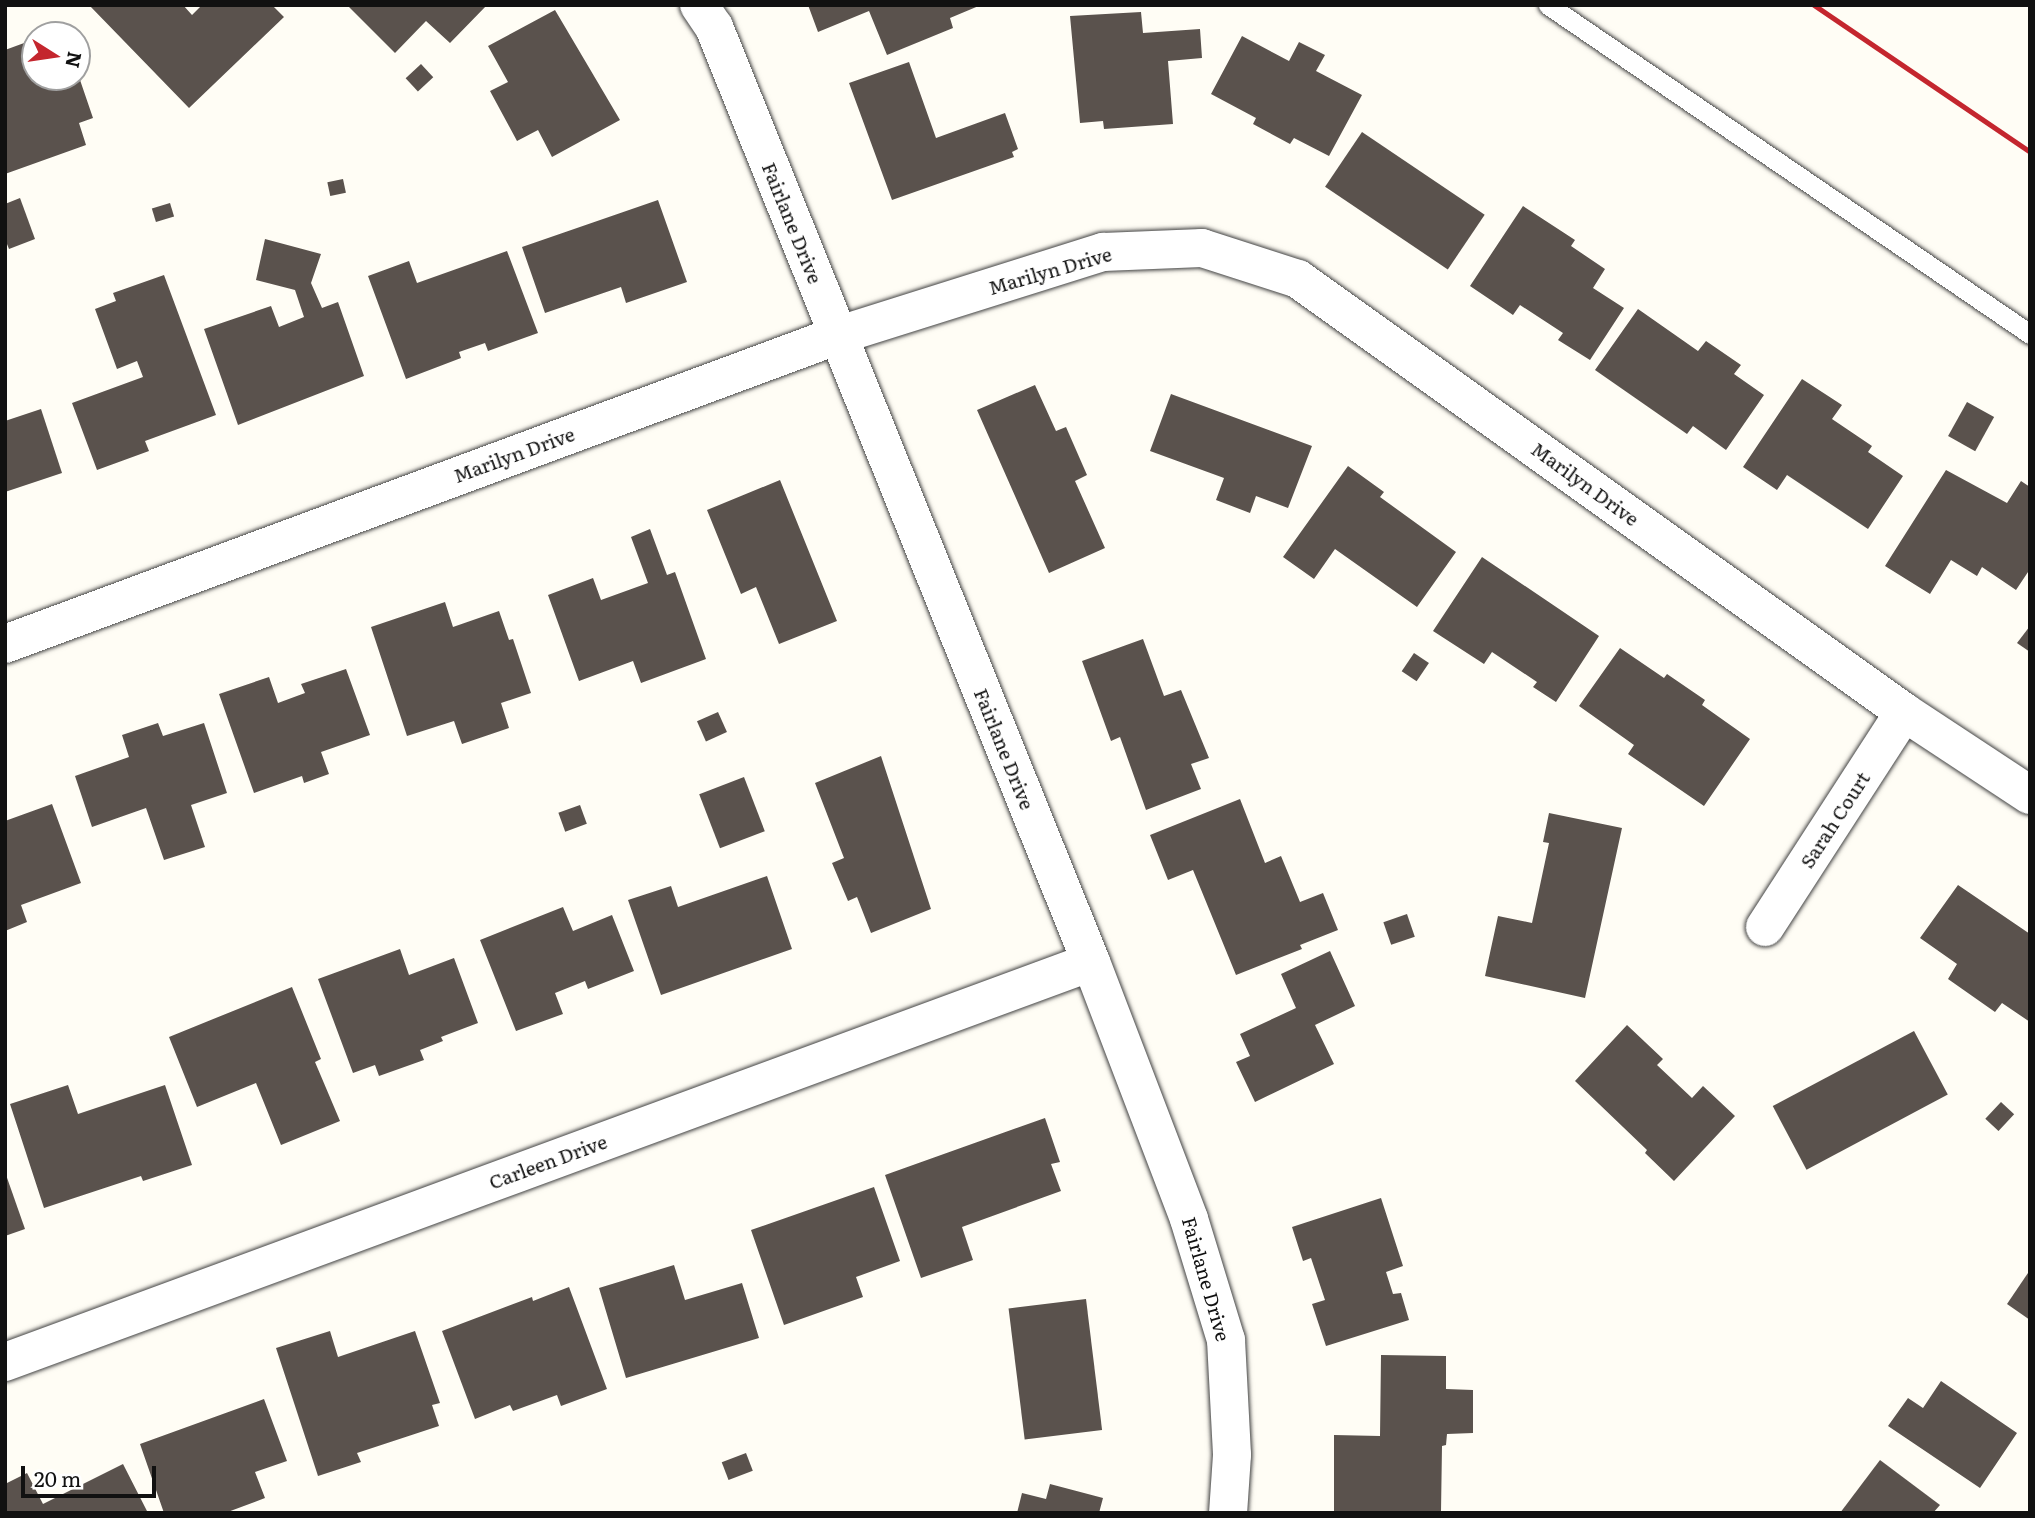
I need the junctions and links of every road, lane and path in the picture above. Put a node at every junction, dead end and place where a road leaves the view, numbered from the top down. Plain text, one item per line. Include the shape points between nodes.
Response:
1 (699, 5) edge
2 (1548, 5) edge
3 (2030, 334) edge
4 (836, 336) junction
5 (5, 644) edge
6 (1904, 712) junction
7 (2030, 795) edge
8 (1765, 927) dead end
9 (1091, 962) junction
10 (5, 1362) edge
11 (1228, 1513) edge

1 - 4 street, Fairlane Drive via 714,27
2 - 3 lane
4 - 5 street, Marilyn Drive
4 - 6 street, Marilyn Drive via 1103,252 1202,248 1298,279
4 - 9 street, Fairlane Drive
6 - 7 street, Marilyn Drive
6 - 8 street, Sarah Court
9 - 10 street, Carleen Drive
9 - 11 street, Fairlane Drive via 1189,1219 1226,1340 1232,1455

